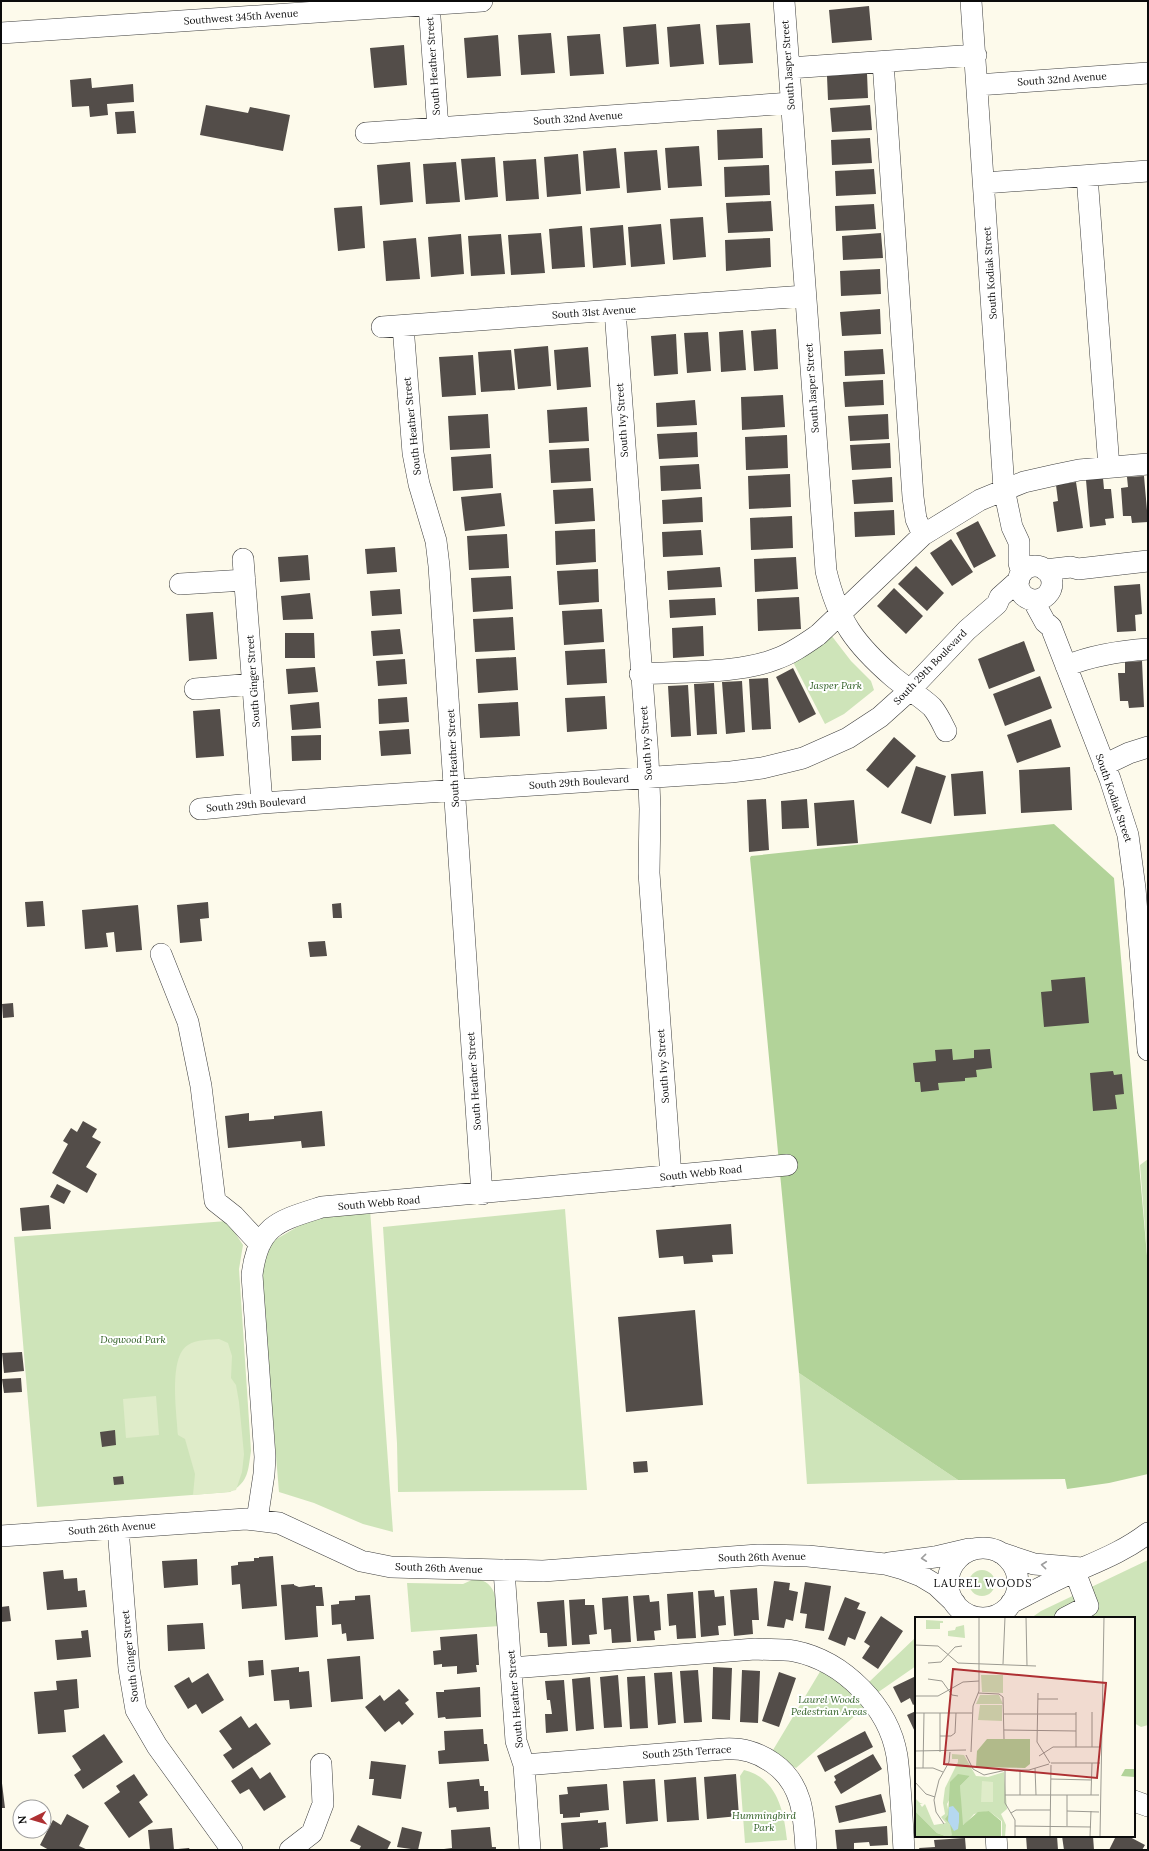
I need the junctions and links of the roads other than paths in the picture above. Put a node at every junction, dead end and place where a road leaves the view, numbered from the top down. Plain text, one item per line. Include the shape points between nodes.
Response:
1 (482, 1) edge
2 (784, 1) edge
3 (971, 1) edge
4 (429, 4) junction
5 (1, 33) edge
6 (976, 55) junction
7 (883, 62) junction
8 (789, 68) junction
9 (1148, 73) edge
10 (977, 85) junction
11 (791, 103) junction
12 (438, 128) junction
13 (366, 133) dead end
14 (1148, 171) edge
15 (1087, 176) junction
16 (984, 183) junction
17 (805, 296) junction
18 (615, 310) junction
19 (403, 326) junction
20 (382, 327) dead end
21 (1148, 464) edge
22 (1109, 467) junction
23 (1004, 489) junction
24 (923, 535) junction
25 (243, 559) dead end
26 (1148, 561) edge
27 (245, 580) junction
28 (180, 584) dead end
29 (1036, 584) junction
30 (840, 616) junction
31 (1148, 649) edge
32 (1066, 666) junction
33 (640, 674) junction
34 (253, 684) junction
35 (195, 689) dead end
36 (910, 690) junction
37 (946, 731) dead end
38 (1148, 747) edge
39 (1104, 764) junction
40 (649, 777) junction
41 (455, 791) junction
42 (262, 803) junction
43 (200, 809) dead end
44 (1144, 936) edge
45 (161, 954) dead end
46 (1148, 1050) edge
47 (787, 1165) dead end
48 (671, 1176) junction
49 (482, 1194) junction
50 (260, 1244) junction
51 (257, 1520) junction
52 (118, 1528) junction
53 (1148, 1534) edge
54 (1, 1536) edge
55 (976, 1549) junction
56 (998, 1551) junction
57 (885, 1564) junction
58 (504, 1570) junction
59 (1078, 1570) junction
60 (959, 1609) edge
61 (1006, 1610) edge
62 (1066, 1617) edge
63 (511, 1668) junction
64 (321, 1764) dead end
65 (524, 1765) junction
66 (1135, 1801) edge
67 (1148, 1806) edge
68 (996, 1837) edge
69 (232, 1850) edge
70 (290, 1850) edge
71 (530, 1850) edge
72 (806, 1850) edge
73 (904, 1850) edge
74 (997, 1850) edge

1 - 4 street, Southwest 345th Avenue
2 - 8 street, South Jasper Street
3 - 6 street, South Kodiak Street
4 - 5 street, Southwest 345th Avenue
4 - 12 street, South Heather Street
6 - 7 street
6 - 10 street, South Kodiak Street
7 - 8 street
7 - 24 street via 913,497 916,519
8 - 11 street, South Jasper Street
9 - 10 street, South 32nd Avenue
10 - 16 street, South Kodiak Street
11 - 12 street, South 32nd Avenue
11 - 17 street, South Jasper Street
12 - 13 street, South 32nd Avenue
14 - 15 street
15 - 16 street
15 - 22 street
16 - 23 street, South Kodiak Street
17 - 18 street, South 31st Avenue
17 - 30 street, South Jasper Street via 823,554 830,590
18 - 19 street, South 31st Avenue
18 - 33 street, South Ivy Street
19 - 20 street, South 31st Avenue
19 - 41 street, South Heather Street via 413,453 419,484 436,541 439,566
21 - 22 street
22 - 23 street via 1055,475
23 - 24 street via 980,500
23 - 29 street, South Kodiak Street via 1012,527 1019,542 1019,563
24 - 30 street
25 - 27 street, South Ginger Street
26 - 29 street, South 29th Boulevard via 1121,562 1078,569 1074,575
27 - 28 street
27 - 34 street, South Ginger Street
29 - 32 street, South Kodiak Street via 1053,620 1051,627
29 - 36 street, South 29th Boulevard via 1000,597 997,604 967,630
30 - 33 street via 800,648 776,660 752,666
30 - 36 street, South Jasper Street via 866,652
31 - 32 street via 1116,651 1092,656
32 - 39 street, South Kodiak Street
33 - 40 street, South Ivy Street
34 - 35 street
34 - 42 street, South Ginger Street
36 - 37 street, South Jasper Street via 932,708
36 - 40 street, South 29th Boulevard via 880,717 848,738 803,758 762,768
38 - 39 street
39 - 44 street, South Kodiak Street via 1130,847
40 - 41 street, South 29th Boulevard
40 - 48 street, South Ivy Street via 649,873
41 - 42 street, South 29th Boulevard
41 - 49 street, South Heather Street
42 - 43 street, South 29th Boulevard
44 - 46 street, South Kodiak Street
45 - 50 street via 188,1022 201,1086 215,1202 234,1216
47 - 48 street, South Webb Road
48 - 49 street, South Webb Road
49 - 50 street, South Webb Road via 322,1208 282,1221 267,1232
50 - 51 street, South Webb Road via 254,1259 252,1275 265,1457
51 - 52 street, South 26th Avenue via 232,1519
51 - 58 street, South 26th Avenue via 279,1523 361,1561 380,1565
52 - 54 street, South 26th Avenue
52 - 69 street, South Ginger Street via 129,1669 136,1710 157,1746
53 - 59 street via 1131,1546
55 - 56 street
55 -> 57 street, South 26th Avenue
55 - 60 street via 960,1557 952,1567 950,1591
59 -> 56 street via 1034,1564
56 - 61 street via 1009,1559 1016,1571 1018,1585
57 - 58 street, South 26th Avenue via 808,1556 758,1555 543,1571
57 - 60 street, South 26th Avenue via 921,1576 936,1585
58 - 63 street, South Heather Street
59 - 61 street
59 - 62 street via 1088,1606
60 - 61 street via 972,1616 981,1617
63 - 65 street, South Heather Street via 516,1740
63 - 73 street via 755,1649 795,1651 827,1663 856,1682 876,1706 892,1736 897,1756
64 - 70 street via 323,1804 312,1834
65 - 71 street, South Heather Street
65 - 72 street, South 25th Terrace via 737,1748 749,1750 781,1769 796,1789 803,1811
66 - 67 street
68 - 74 street

